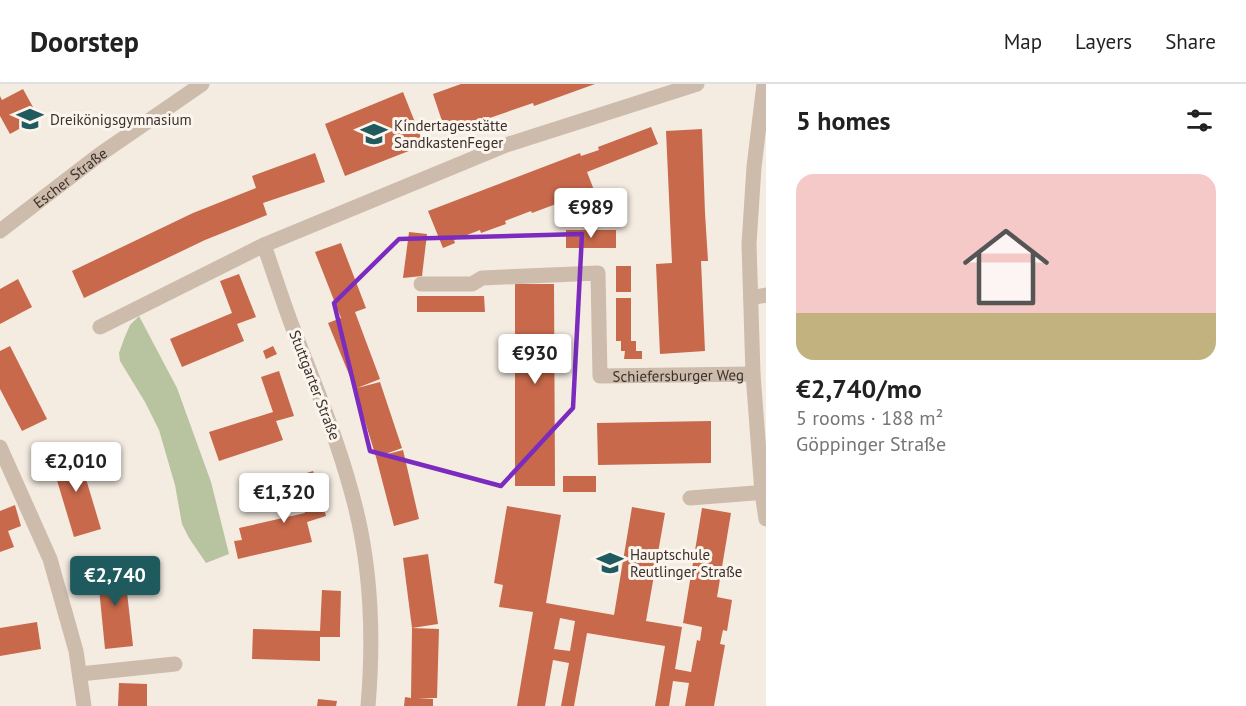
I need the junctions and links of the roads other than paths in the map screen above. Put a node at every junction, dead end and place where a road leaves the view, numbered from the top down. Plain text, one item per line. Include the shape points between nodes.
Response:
1 (202, 84) edge
2 (697, 84) edge
3 (764, 84) edge
4 (763, 109) edge
5 (0, 231) edge
6 (264, 245) junction
7 (421, 284) dead end
8 (758, 296) edge
9 (100, 327) dead end
10 (753, 374) junction
11 (1, 450) edge
12 (764, 493) edge
13 (690, 498) dead end
14 (766, 519) edge
15 (176, 664) dead end
16 (80, 674) junction
17 (84, 706) edge
18 (368, 706) edge

1 - 5 street, Escher Straße via 99,155
2 - 6 street via 506,145
3 - 4 street, Schiefersburger Weg
4 - 8 street, Schiefersburger Weg via 749,244
6 - 9 street
6 - 18 street, Stuttgarter Straße via 353,496 368,585
7 - 10 street, Schiefersburger Weg via 472,284 482,278 598,273 600,376
8 - 10 street, Schiefersburger Weg
10 - 12 street, Schiefersburger Weg
11 - 16 street via 50,559
12 - 13 street
12 - 14 street, Schiefersburger Weg
15 - 16 street
16 - 17 street

